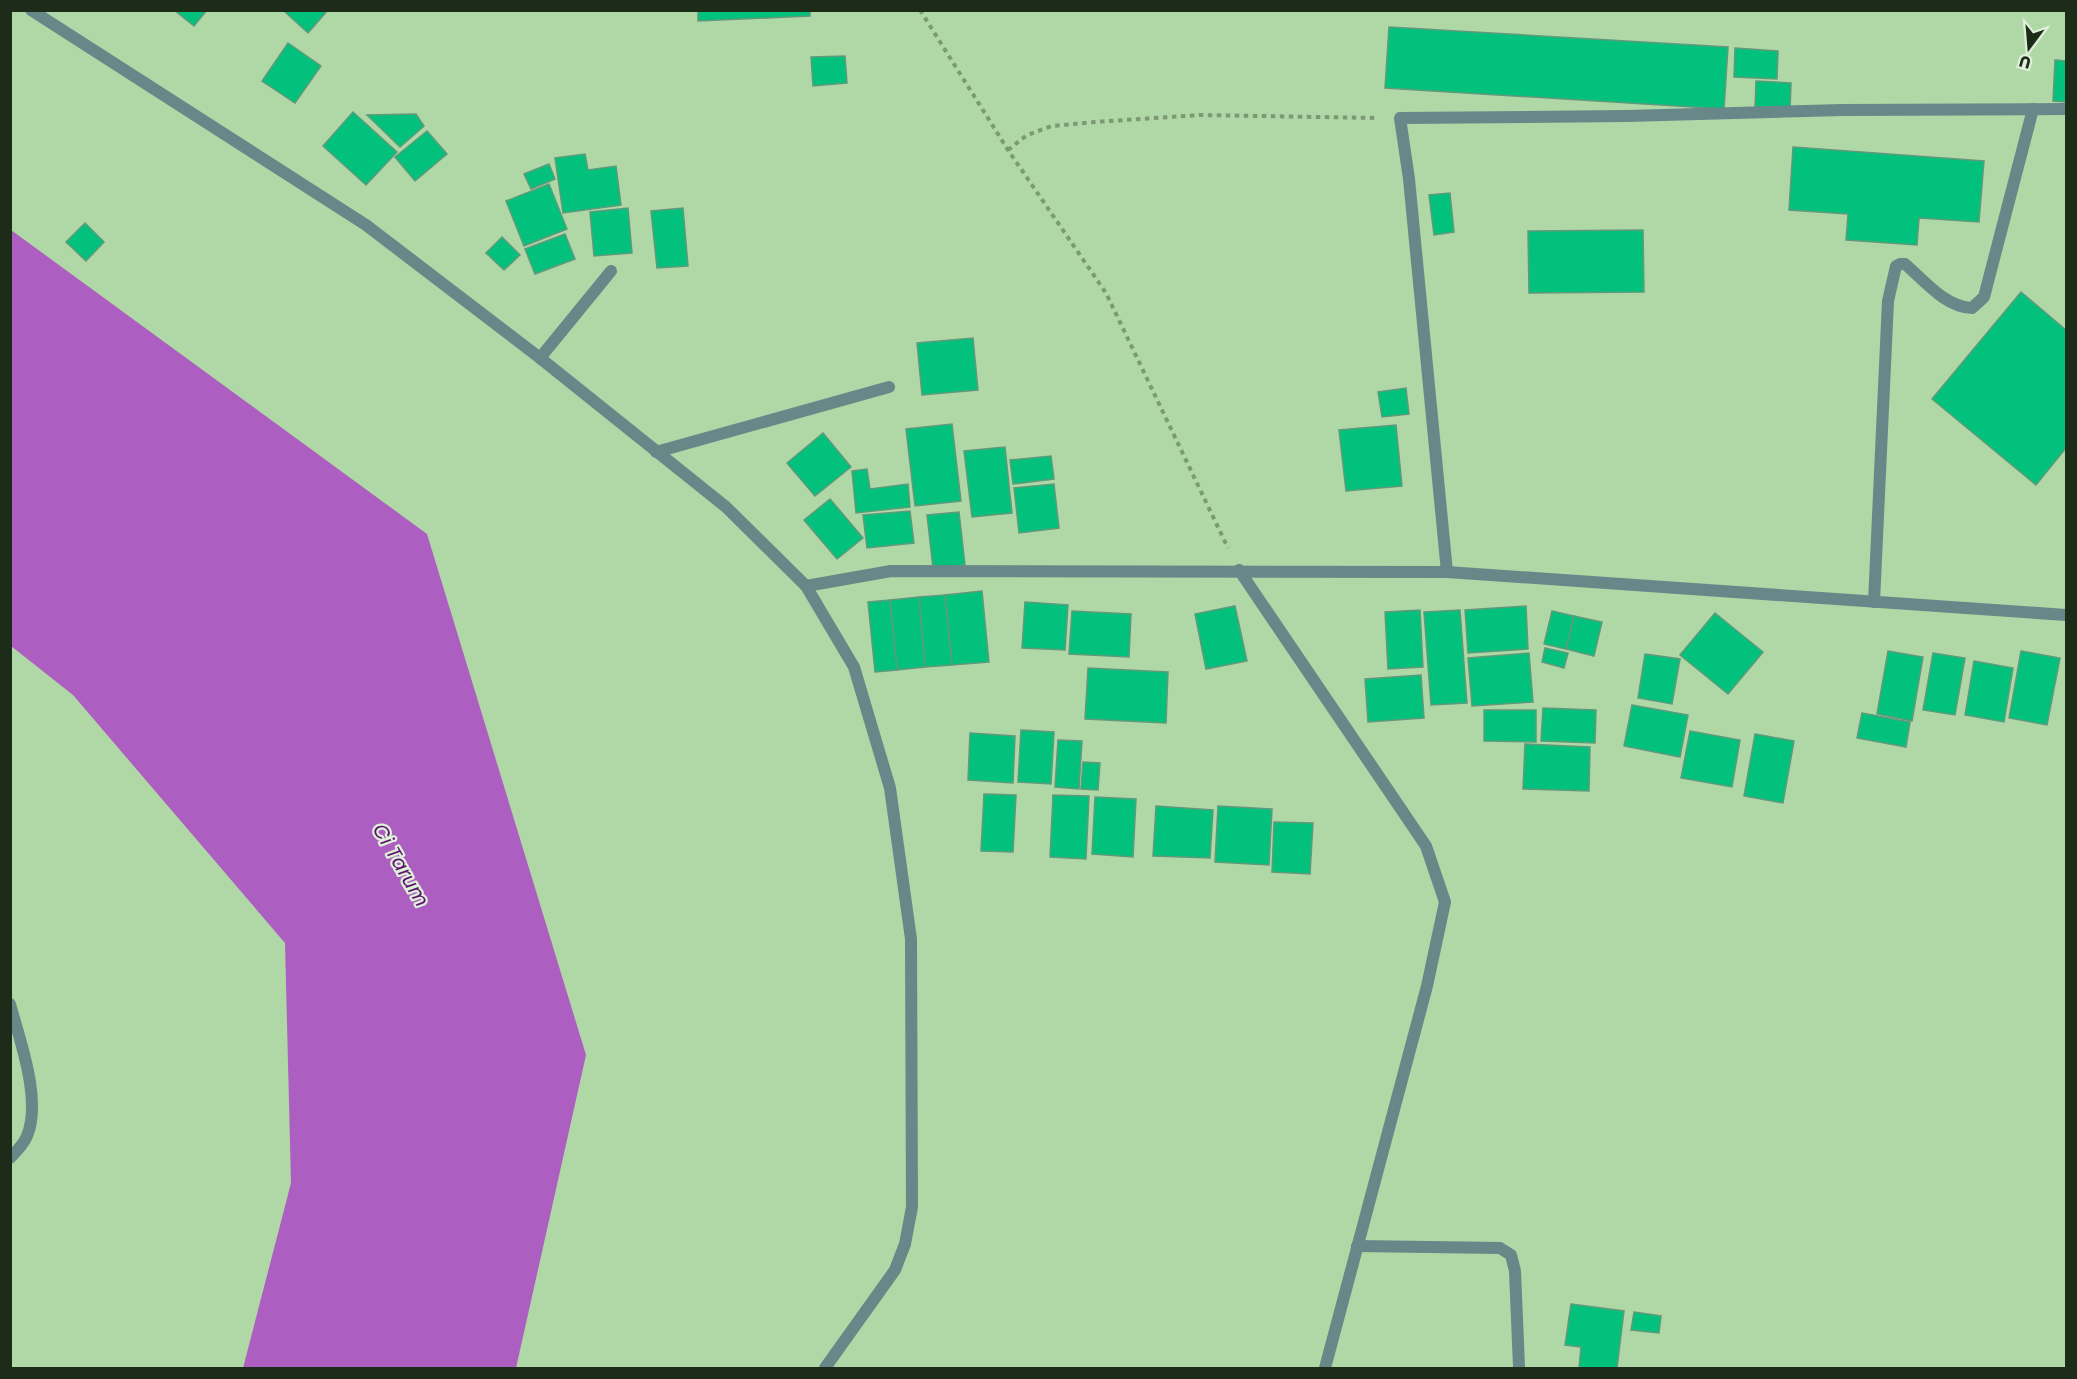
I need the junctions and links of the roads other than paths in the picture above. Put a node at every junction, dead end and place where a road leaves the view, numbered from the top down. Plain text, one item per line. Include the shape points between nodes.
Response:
1 (31, 10) edge
2 (2033, 109) junction
3 (2067, 109) edge
4 (610, 272) dead end
5 (540, 358) junction
6 (889, 387) dead end
7 (656, 452) junction
8 (1239, 570) junction
9 (1447, 572) junction
10 (806, 586) junction
11 (1874, 602) junction
12 (2067, 615) edge
13 (10, 1004) edge
14 (10, 1158) edge
15 (1357, 1246) junction
16 (1519, 1367) edge
17 (825, 1368) edge
18 (1325, 1368) edge

1 - 5 street via 366,225
2 - 3 street
2 - 9 street via 1400,118
2 - 11 street via 1984,297 1972,308 1960,308 1905,264 1896,266 1888,301
4 - 5 street
5 - 7 street
6 - 7 street
7 - 10 street via 726,507
8 - 9 street
8 - 10 street via 891,571
8 - 15 street via 1426,846 1445,902 1427,986
9 - 11 street
10 - 17 street via 854,667 890,788 911,939 912,1207 905,1245 895,1269
11 - 12 street
13 - 14 street via 32,1092 32,1121 27,1138
15 - 16 street via 1500,1248 1511,1255
15 - 18 street

